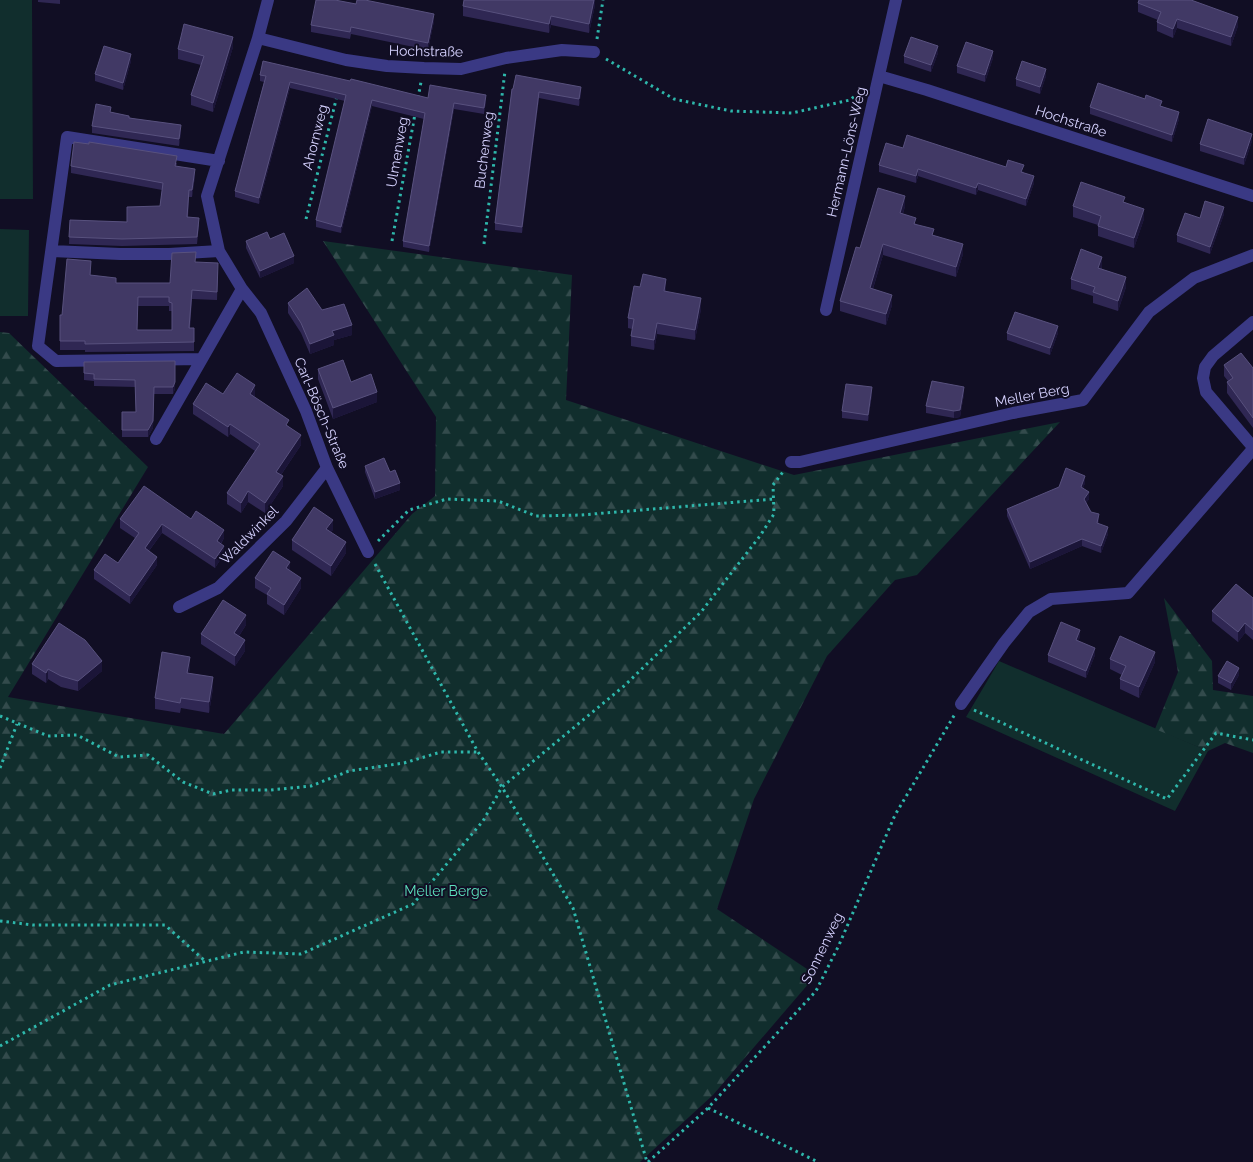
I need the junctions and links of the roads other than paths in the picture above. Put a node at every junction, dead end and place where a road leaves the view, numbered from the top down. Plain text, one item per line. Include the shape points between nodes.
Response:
1 (268, 0) edge
2 (896, 0) edge
3 (258, 38) junction
4 (594, 52) road end
5 (879, 76) junction
6 (219, 161) junction
7 (1253, 196) edge
8 (52, 251) junction
9 (219, 251) junction
10 (1253, 255) edge
11 (242, 289) junction
12 (826, 310) dead end
13 (1253, 322) edge
14 (202, 359) junction
15 (156, 439) dead end
16 (1253, 448) edge
17 (791, 462) road end
18 (328, 468) junction
19 (368, 552) road end
20 (179, 607) dead end
21 (961, 704) road end

1 - 3 street, Carl-Bösch-Straße
2 - 5 street, Hermann-Löns-Weg
3 - 4 street, Hochstraße via 346,60 424,68 461,69 562,50
3 - 6 street, Carl-Bösch-Straße
5 - 7 street, Hochstraße
5 - 12 street, Hermann-Löns-Weg
6 - 8 street via 67,137
6 - 9 street, Carl-Bösch-Straße via 207,196
8 - 9 street via 169,254
8 - 14 street via 38,346 56,361
9 - 11 street, Carl-Bösch-Straße
10 - 17 street, Meller Berg via 1194,278 1149,312 1083,400
11 - 14 street
11 - 18 street, Carl-Bösch-Straße via 261,313 287,367
13 - 16 street via 1213,356 1205,367 1203,378 1206,392
14 - 15 street
16 - 21 street via 1128,593 1051,599 1029,612
18 - 19 street, Carl-Bösch-Straße
18 - 20 street, Waldwinkel via 286,520 218,588

